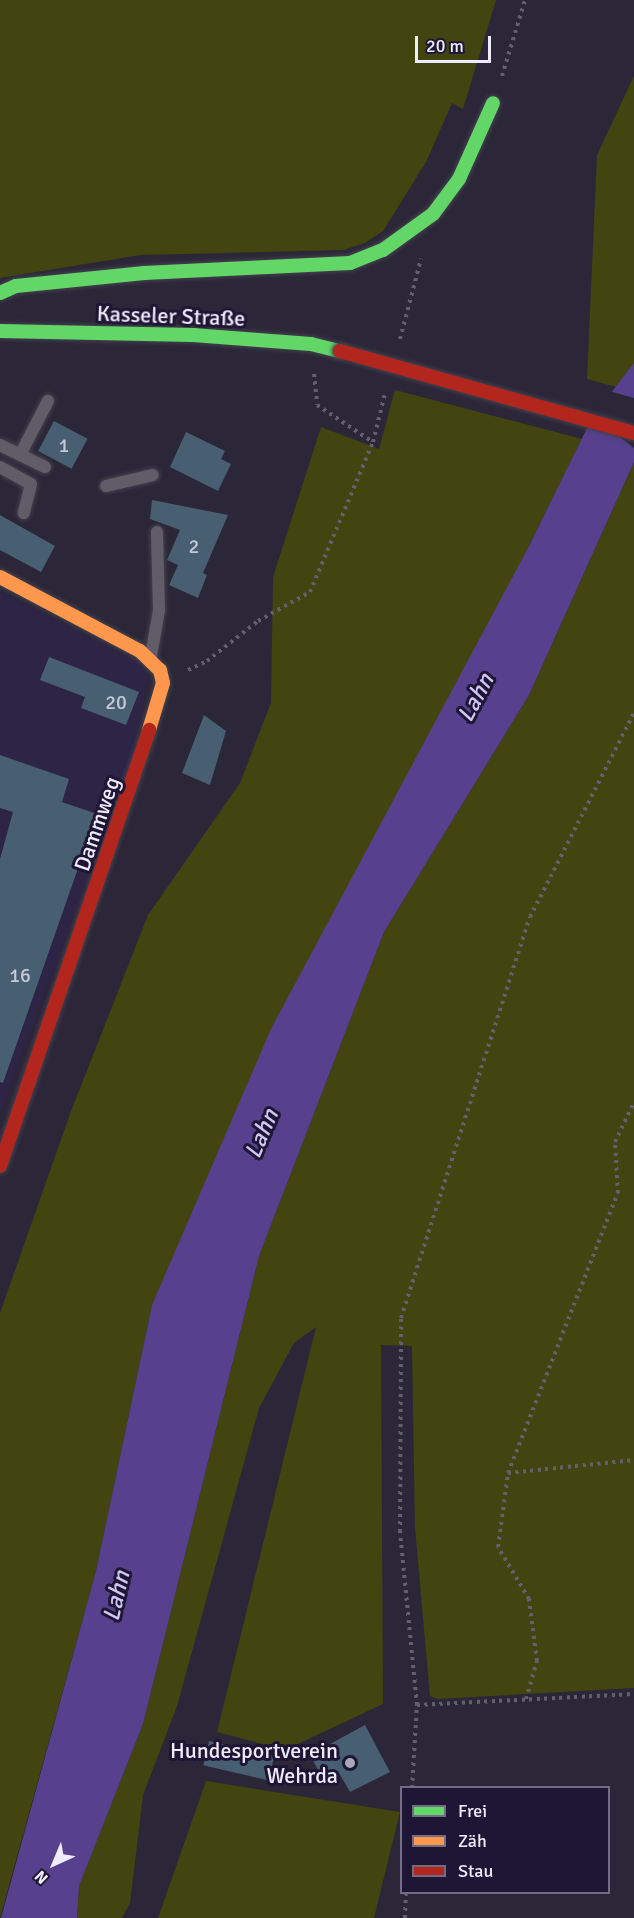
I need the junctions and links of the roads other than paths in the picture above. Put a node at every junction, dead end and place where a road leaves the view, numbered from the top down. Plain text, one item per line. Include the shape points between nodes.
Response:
1 (493, 102) road end
2 (0, 293) edge
3 (0, 331) edge
4 (48, 401) dead end
5 (634, 433) edge
6 (0, 445) edge
7 (20, 454) junction
8 (0, 467) edge
9 (45, 467) dead end
10 (153, 475) dead end
11 (106, 486) dead end
12 (24, 513) dead end
13 (157, 532) dead end
14 (0, 578) edge
15 (151, 660) junction
16 (0, 1166) edge

1 - 2 street via 459,179 433,214 383,250 350,263 86,278 16,286
3 - 5 street, Kasseler Straße, bridge via 193,335 311,344
4 - 7 lane
6 - 7 lane
7 - 9 lane
8 - 12 lane via 31,484
10 - 11 lane
13 - 15 lane via 159,610
14 - 15 street
15 - 16 street, Dammweg via 164,683 139,767

